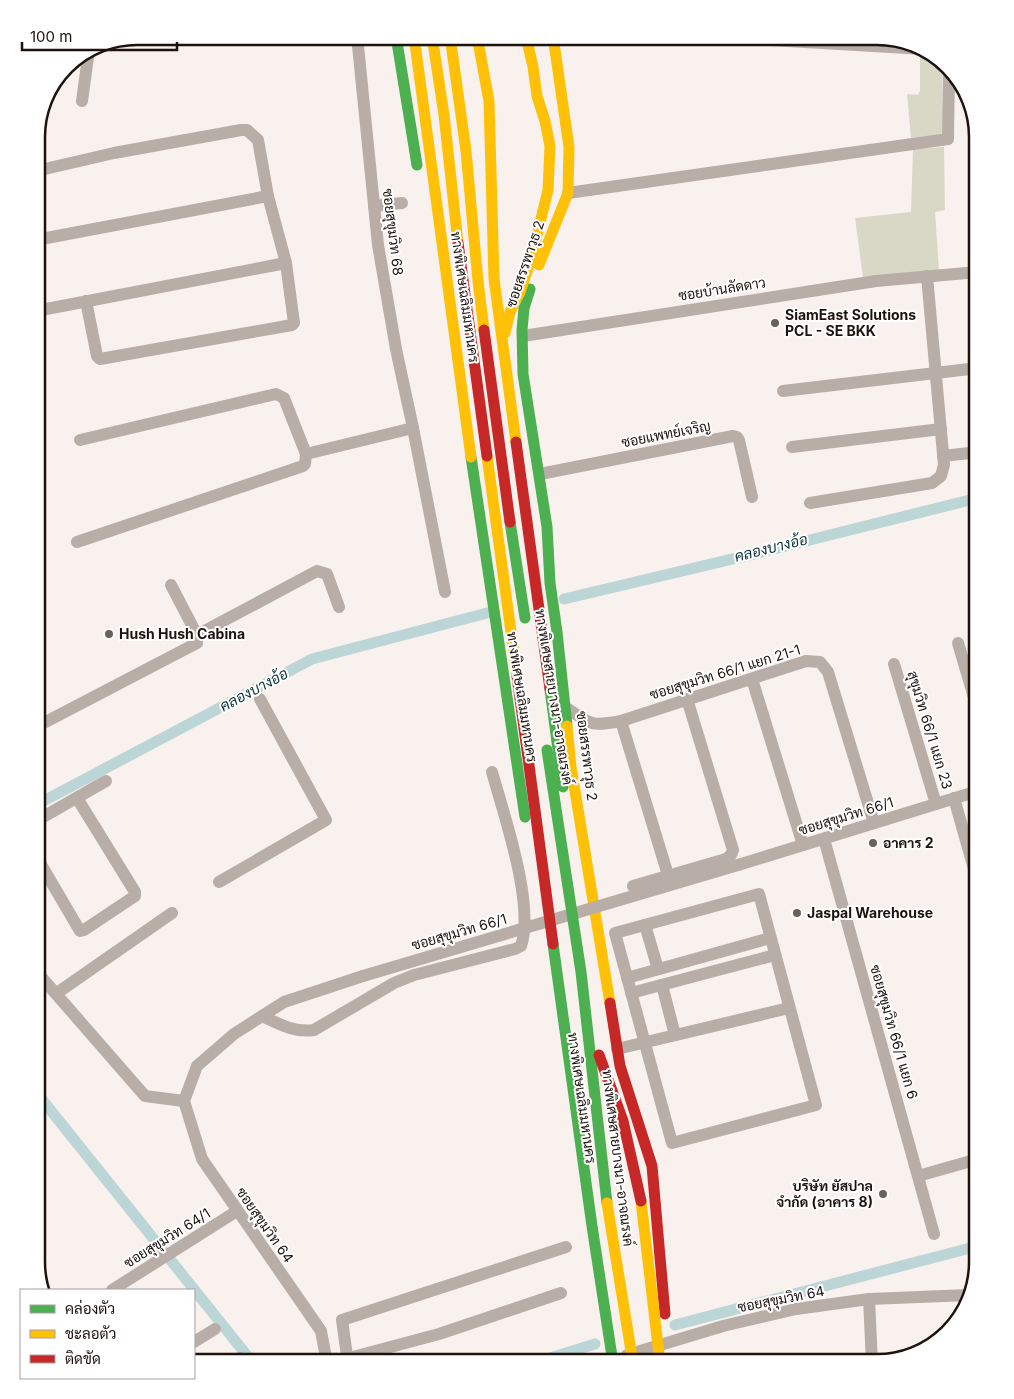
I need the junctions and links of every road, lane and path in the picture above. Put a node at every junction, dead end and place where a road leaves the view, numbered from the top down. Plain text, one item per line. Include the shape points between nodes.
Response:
1 (358, 45) edge
2 (398, 45) edge
3 (415, 45) edge
4 (433, 45) edge
5 (451, 45) edge
6 (479, 45) edge
7 (528, 45) edge
8 (554, 45) edge
9 (855, 45) edge
10 (898, 47) edge
11 (88, 60) edge
12 (949, 80) edge
13 (82, 101) dead end
14 (45, 170) edge
15 (420, 177) dead end
16 (568, 193) junction
17 (268, 196) junction
18 (424, 196) dead end
19 (402, 203) dead end
20 (374, 206) junction
21 (45, 238) edge
22 (286, 263) junction
23 (969, 273) edge
24 (927, 276) junction
25 (450, 295) junction
26 (86, 301) junction
27 (45, 309) edge
28 (522, 336) junction
29 (503, 346) junction
30 (969, 369) edge
31 (936, 373) junction
32 (783, 392) dead end
33 (414, 428) junction
34 (941, 429) junction
35 (80, 440) dead end
36 (792, 447) dead end
37 (969, 453) edge
38 (306, 454) junction
39 (943, 456) junction
40 (540, 474) junction
41 (752, 496) dead end
42 (810, 503) dead end
43 (77, 542) dead end
44 (172, 585) dead end
45 (445, 592) dead end
46 (339, 606) dead end
47 (527, 625) dead end
48 (197, 635) junction
49 (958, 643) dead end
50 (894, 664) dead end
51 (752, 679) junction
52 (969, 680) edge
53 (260, 699) dead end
54 (687, 699) junction
55 (565, 707) junction
56 (621, 721) junction
57 (45, 723) edge
58 (544, 731) dead end
59 (492, 772) dead end
60 (106, 782) dead end
61 (969, 794) edge
62 (77, 798) junction
63 (954, 798) junction
64 (936, 804) junction
65 (45, 816) edge
66 (874, 823) junction
67 (824, 838) junction
68 (803, 845) junction
69 (969, 851) edge
70 (45, 871) edge
71 (668, 875) junction
72 (219, 882) dead end
73 (632, 886) dead end
74 (172, 912) dead end
75 (645, 925) junction
76 (770, 938) junction
77 (775, 956) junction
78 (658, 969) junction
79 (627, 978) junction
80 (45, 980) edge
81 (662, 985) junction
82 (57, 993) junction
83 (632, 993) junction
84 (789, 1008) junction
85 (262, 1016) junction
86 (587, 1021) junction
87 (675, 1035) junction
88 (645, 1043) junction
89 (617, 1049) junction
90 (184, 1101) junction
91 (969, 1162) edge
92 (918, 1176) junction
93 (237, 1211) junction
94 (934, 1234) dead end
95 (566, 1247) dead end
96 (114, 1289) edge
97 (561, 1293) dead end
98 (963, 1295) edge
99 (869, 1299) junction
100 (215, 1329) dead end
101 (667, 1337) joint
102 (195, 1341) edge
103 (325, 1354) edge
104 (346, 1354) edge
105 (371, 1354) edge
106 (603, 1354) edge
107 (612, 1354) edge
108 (631, 1354) edge
109 (631, 1354) edge
110 (633, 1354) edge
111 (659, 1354) edge
112 (668, 1354) edge
113 (872, 1354) edge

1 - 20 street, ซอยสุขุมวิท 68
2 - 15 main road
3 - 25 main road, ทางพิเศษเฉลิมมหานคร
4 - 107 main road, bridge
5 - 47 main road, ทางพิเศษสายบางนา-อาจณรงค์ via 466,151 478,282
6 - 29 main road, ทางพิเศษเฉลิมมหานคร via 489,101 494,279
7 - 29 main road via 550,146 548,190 532,260 510,312
8 - 16 main road, ซอยสรรพาวุธ 2 via 569,147
9 - 10 street
11 - 13 street
12 - 16 street via 948,139
14 - 17 street via 114,152 247,130 258,140
16 - 28 main road, ซอยสรรพาวุธ 2 via 524,308
17 - 21 street
17 - 22 street
18 - 25 main road
19 - 20 street
20 - 33 street, ซอยสุขุมวิท 68 via 394,340
22 - 26 street
22 - 26 street via 295,319 292,324 100,359
23 - 24 street, ซอยบ้านลัดดาว
24 - 28 street, ซอยบ้านลัดดาว
24 - 31 street
25 - 106 main road, ทางพิเศษเฉลิมมหานคร
26 - 27 street
28 - 40 main road, ซอยสรรพาวุธ 2 via 523,374
29 - 108 main road, ทางพิเศษเฉลิมมหานคร via 556,730 594,1037 608,1188
30 - 31 street
31 - 32 street
31 - 34 street
33 - 38 street
33 - 45 street, ซอยสุขุมวิท 68
34 - 36 street
34 - 39 street
35 - 38 street via 276,394 284,398
37 - 39 street
38 - 43 street via 303,466
39 - 42 street via 943,472 934,482
40 - 41 street, ซอยแพทย์เจริญ via 738,436
40 - 55 main road, ซอยสรรพาวุธ 2
44 - 48 street
46 - 48 street via 328,574 317,571
48 - 57 street via 197,643
49 - 52 street
50 - 64 street, สุขุมวิท 66/1 แยก 23
51 - 54 street, ซอยสุขุมวิท 66/1 แยก 21-1
51 - 66 street, ซอยสุขุมวิท 66/1 แยก 21-1 via 806,661 820,662 828,672
51 - 68 street
53 - 72 street via 326,820
54 - 56 street, ซอยสุขุมวิท 66/1 แยก 21-1
54 - 71 street via 733,850 726,859
55 - 56 street, ซอยสุขุมวิท 66/1 แยก 21-1 via 586,722 600,725
55 - 89 main road, ซอยสรรพาวุธ 2
56 - 71 street
58 - 86 main road, ทางพิเศษสายบางนา-อาจณรงค์, bridge
59 - 85 street via 519,872 525,922 521,946 394,983 314,1030 291,1029
60 - 62 street
61 - 63 street, ซอยสุขุมวิท 66/1
62 - 65 street
62 - 70 street via 135,896 80,931
63 - 64 street, ซอยสุขุมวิท 66/1
63 - 69 street
64 - 66 street, ซอยสุขุมวิท 66/1
66 - 67 street, ซอยสุขุมวิท 66/1
67 - 68 street, ซอยสุขุมวิท 66/1
67 - 92 street, ซอยสุขุมวิท 66/1 แยก 6
68 - 85 street, ซอยสุขุมวิท 66/1, bridge via 363,976 284,1002
71 - 73 street
74 - 82 street
75 - 76 street via 759,894
75 - 78 street
75 - 79 street via 615,933
76 - 77 street
76 - 78 street
77 - 81 street
77 - 84 street
78 - 79 street
79 - 83 street
80 - 82 street
81 - 83 street
81 - 87 street
82 - 90 street via 145,1096
83 - 88 street
84 - 87 street
84 - 88 street via 816,1105 672,1143
85 - 90 street, ซอยสุขุมวิท 66/1 via 234,1034 197,1066
86 - 109 main road, ทางพิเศษสายบางนา-อาจณรงค์, bridge via 605,1194
86 - 111 main road, bridge via 623,1121 641,1203
87 - 88 street
88 - 89 street
89 - 101 main road, ซอยสรรพาวุธ 2 via 652,1166
90 - 93 street, ซอยสุขุมวิท 64 via 202,1159
91 - 92 street
92 - 94 street, ซอยสุขุมวิท 66/1 แยก 6
93 - 96 street, ซอยสุขุมวิท 64/1
93 - 103 street, ซอยสุขุมวิท 64 via 321,1331
95 - 104 street via 342,1320
97 - 105 street
98 - 99 street, ซอยสุขุมวิท 64
99 - 110 street, ซอยสุขุมวิท 64, bridge via 796,1309 723,1326
99 - 113 street
100 - 102 street
101 - 112 street, ซอยสรรพาวุธ 2

